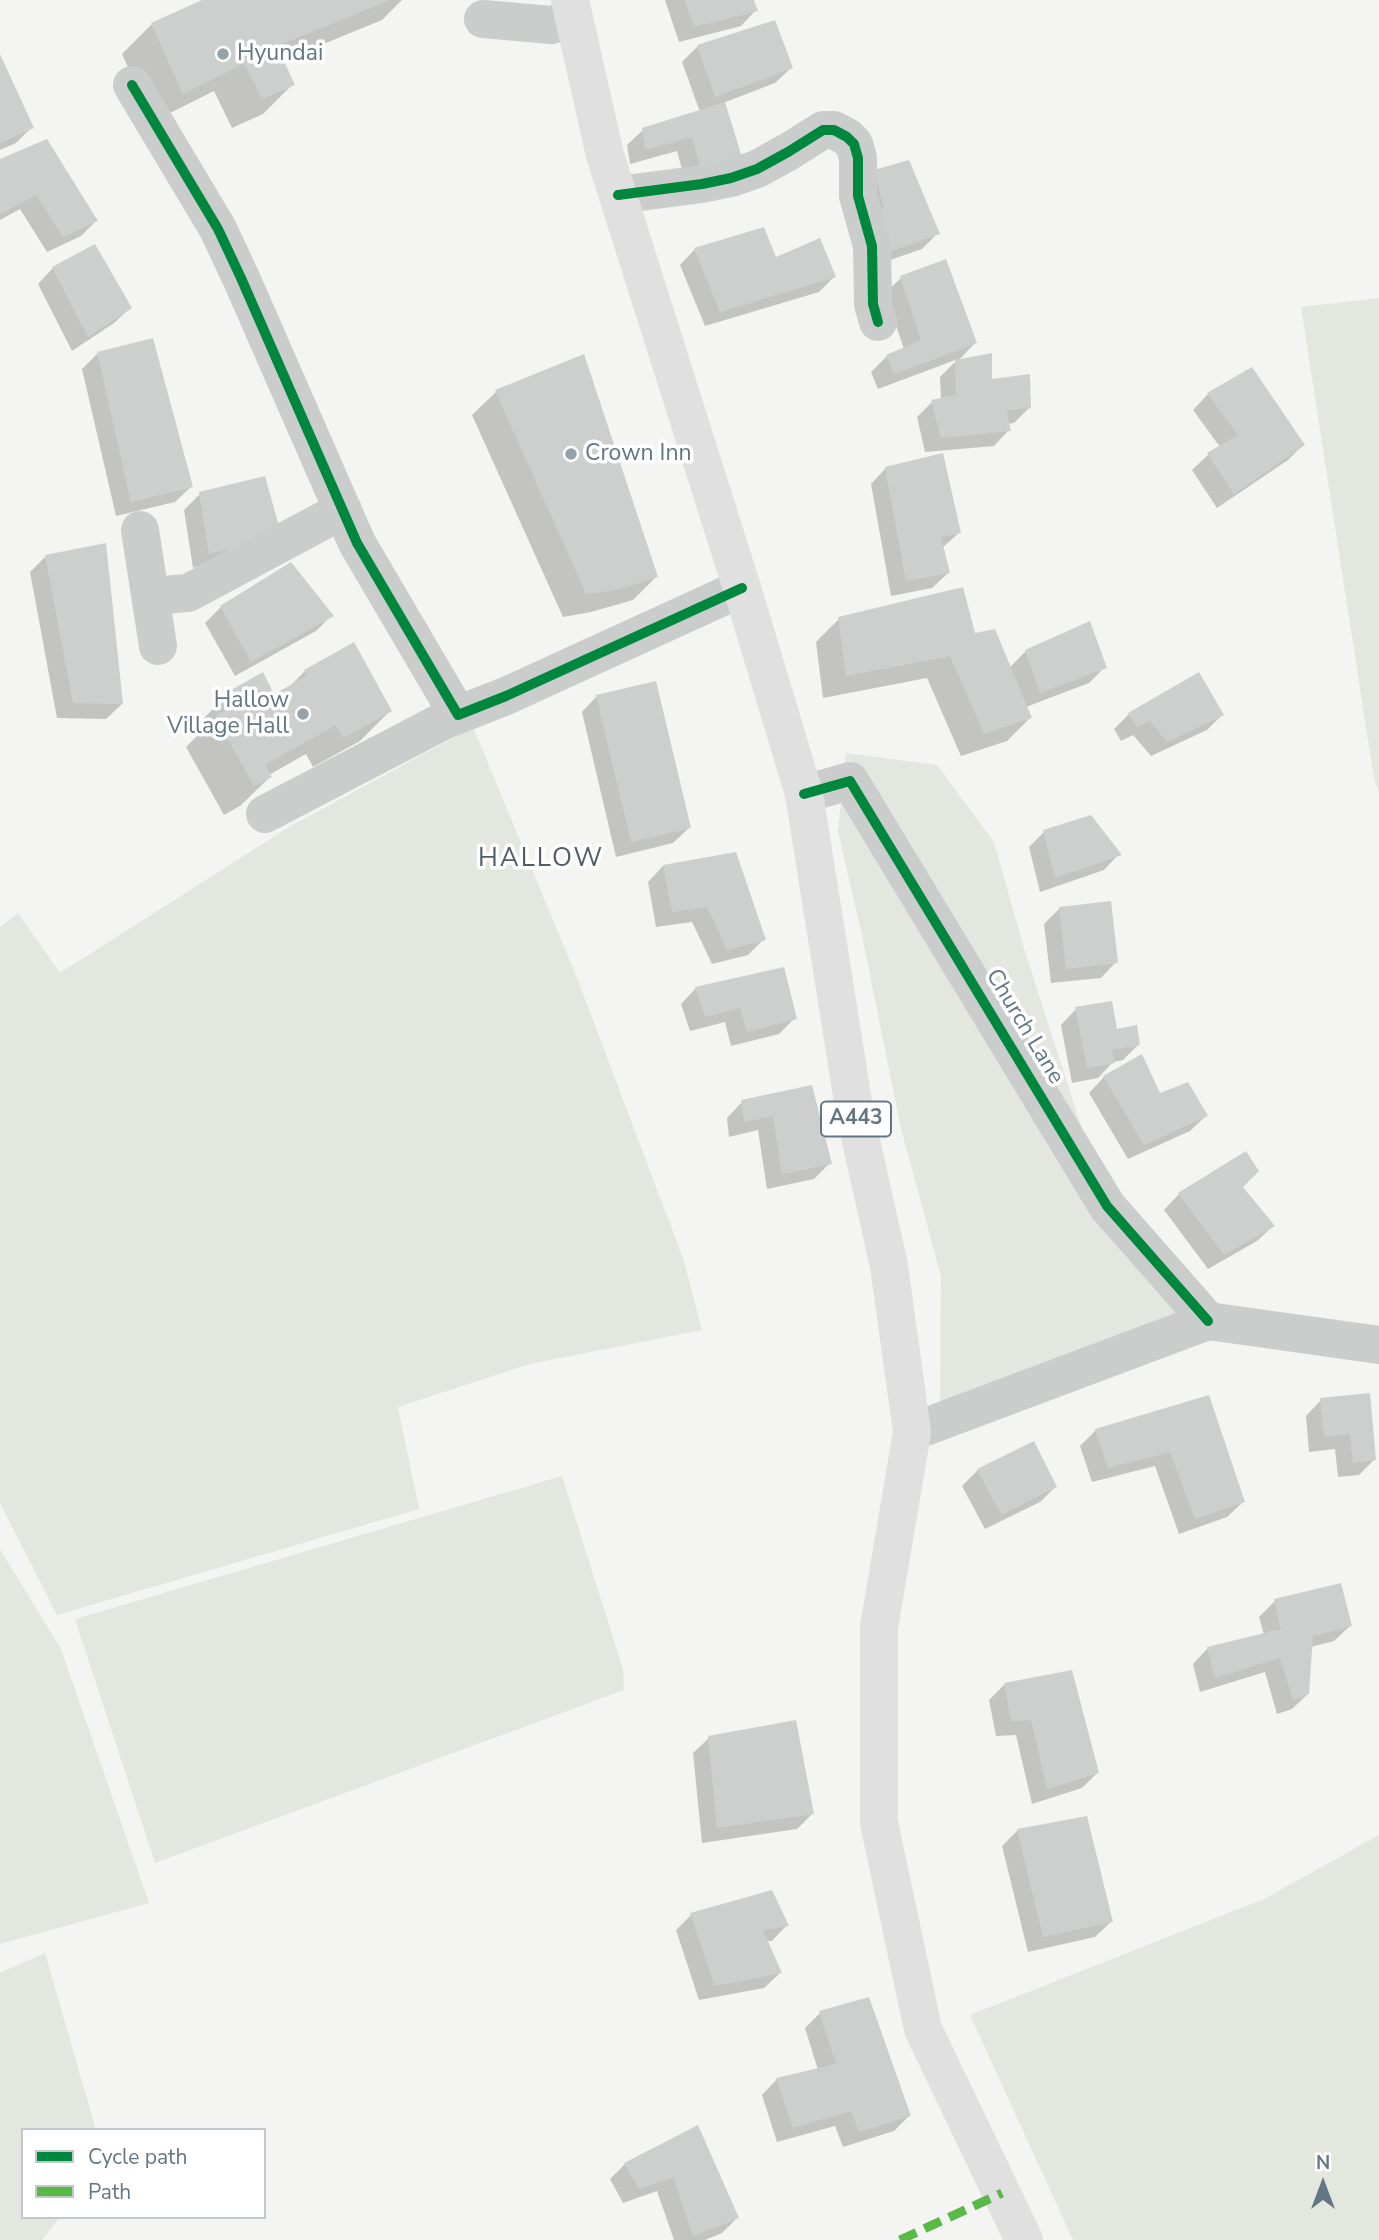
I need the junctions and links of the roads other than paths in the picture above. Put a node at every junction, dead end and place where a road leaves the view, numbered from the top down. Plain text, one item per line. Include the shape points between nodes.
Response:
1 (572, 9) edge
2 (484, 19) dead end
3 (132, 85) dead end
4 (618, 195) junction
5 (878, 322) dead end
6 (343, 510) junction
7 (140, 530) dead end
8 (742, 588) junction
9 (151, 596) junction
10 (158, 646) dead end
11 (458, 715) junction
12 (804, 793) junction
13 (265, 814) dead end
14 (1208, 1321) junction
15 (1379, 1345) edge
16 (912, 1432) junction
17 (1024, 2240) edge

1 - 2 street via 551,25
1 - 4 main road, A443
3 - 6 street via 218,229
4 - 5 street via 731,178 757,169 823,130 834,130 854,144 858,159 858,196 872,246 873,304
4 - 8 main road, A443
6 - 9 street via 188,593
6 - 11 street via 357,543
7 - 9 street
8 - 11 street
8 - 12 main road, A443
9 - 10 street
11 - 13 street
12 - 14 street, Church Lane via 850,781 1107,1206
12 - 16 main road, A443 via 855,1114 889,1266
14 - 15 street
14 - 16 street
16 - 17 main road, A443 via 879,1627 879,1823 923,2029

